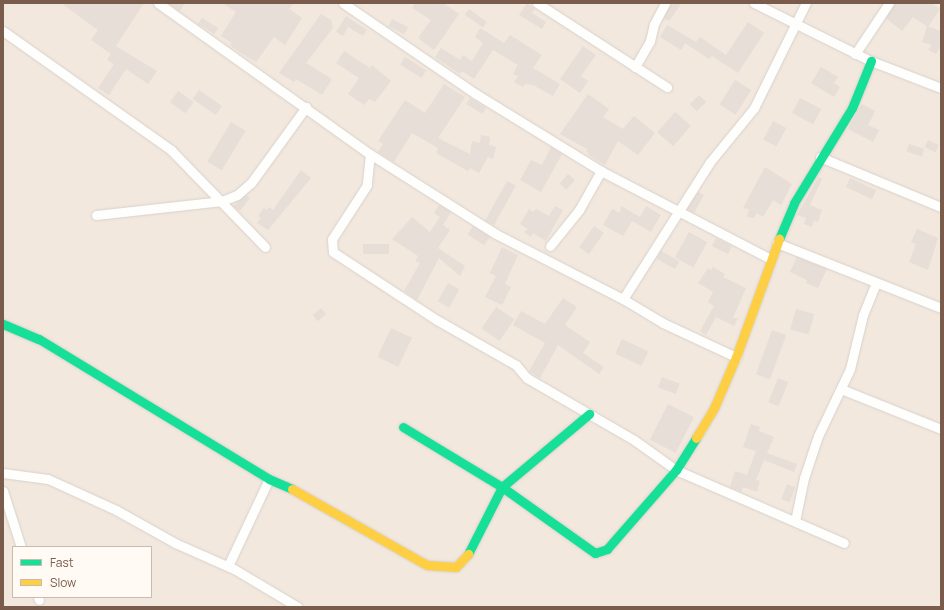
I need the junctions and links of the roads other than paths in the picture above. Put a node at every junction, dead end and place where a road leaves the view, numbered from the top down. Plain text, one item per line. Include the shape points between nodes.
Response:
1 (158, 3) edge
2 (343, 3) edge
3 (537, 3) edge
4 (665, 3) edge
5 (754, 3) edge
6 (806, 3) edge
7 (889, 3) edge
8 (794, 24) junction
9 (3, 31) edge
10 (855, 54) junction
11 (871, 61) junction
12 (635, 67) junction
13 (667, 87) dead end
14 (941, 88) edge
15 (306, 107) junction
16 (370, 154) junction
17 (820, 157) junction
18 (601, 171) junction
19 (222, 202) junction
20 (941, 207) edge
21 (679, 214) junction
22 (96, 215) dead end
23 (777, 243) junction
24 (550, 246) dead end
25 (265, 247) dead end
26 (770, 260) junction
27 (876, 283) junction
28 (623, 300) junction
29 (941, 308) edge
30 (3, 324) edge
31 (736, 357) junction
32 (841, 389) junction
33 (590, 414) junction
34 (403, 427) dead end
35 (941, 429) edge
36 (676, 470) junction
37 (3, 472) edge
38 (269, 480) junction
39 (502, 487) junction
40 (3, 491) edge
41 (795, 520) junction
42 (844, 543) dead end
43 (21, 546) edge
44 (228, 566) junction
45 (298, 607) edge

1 - 15 street
2 - 18 street via 476,94
3 - 12 street
4 - 12 street via 654,24 650,41
5 - 8 street
6 - 8 street
7 - 10 street
8 - 10 street
8 - 21 street via 754,108 710,162
9 - 19 street via 171,150
10 - 11 street
11 - 14 street
11 - 17 street via 852,108
12 - 13 street
15 - 16 street
15 - 19 street via 252,183 237,195
16 - 28 street via 496,234
16 - 33 street via 367,185 332,239 333,252 437,320 516,365 527,378
17 - 20 street
17 - 23 street via 794,203
18 - 21 street
18 - 24 street via 579,210
19 - 22 street
19 - 25 street
21 - 26 street
21 - 28 street
23 - 26 street
23 - 27 street
26 - 31 street
27 - 29 street
27 - 32 street via 863,315 850,369
28 - 31 street via 663,323
30 - 38 street via 39,339 85,365 134,399
31 - 36 street via 714,408
32 - 35 street
32 - 41 street via 809,464
33 - 36 street via 634,440
33 - 39 street
34 - 39 street
36 - 39 street via 607,548 595,553
36 - 41 street
37 - 44 street via 48,479 116,510 175,543
38 - 39 street via 304,495 407,556 427,565 445,568 456,567 464,560
38 - 44 street
40 - 43 street
41 - 42 street
44 - 45 street

